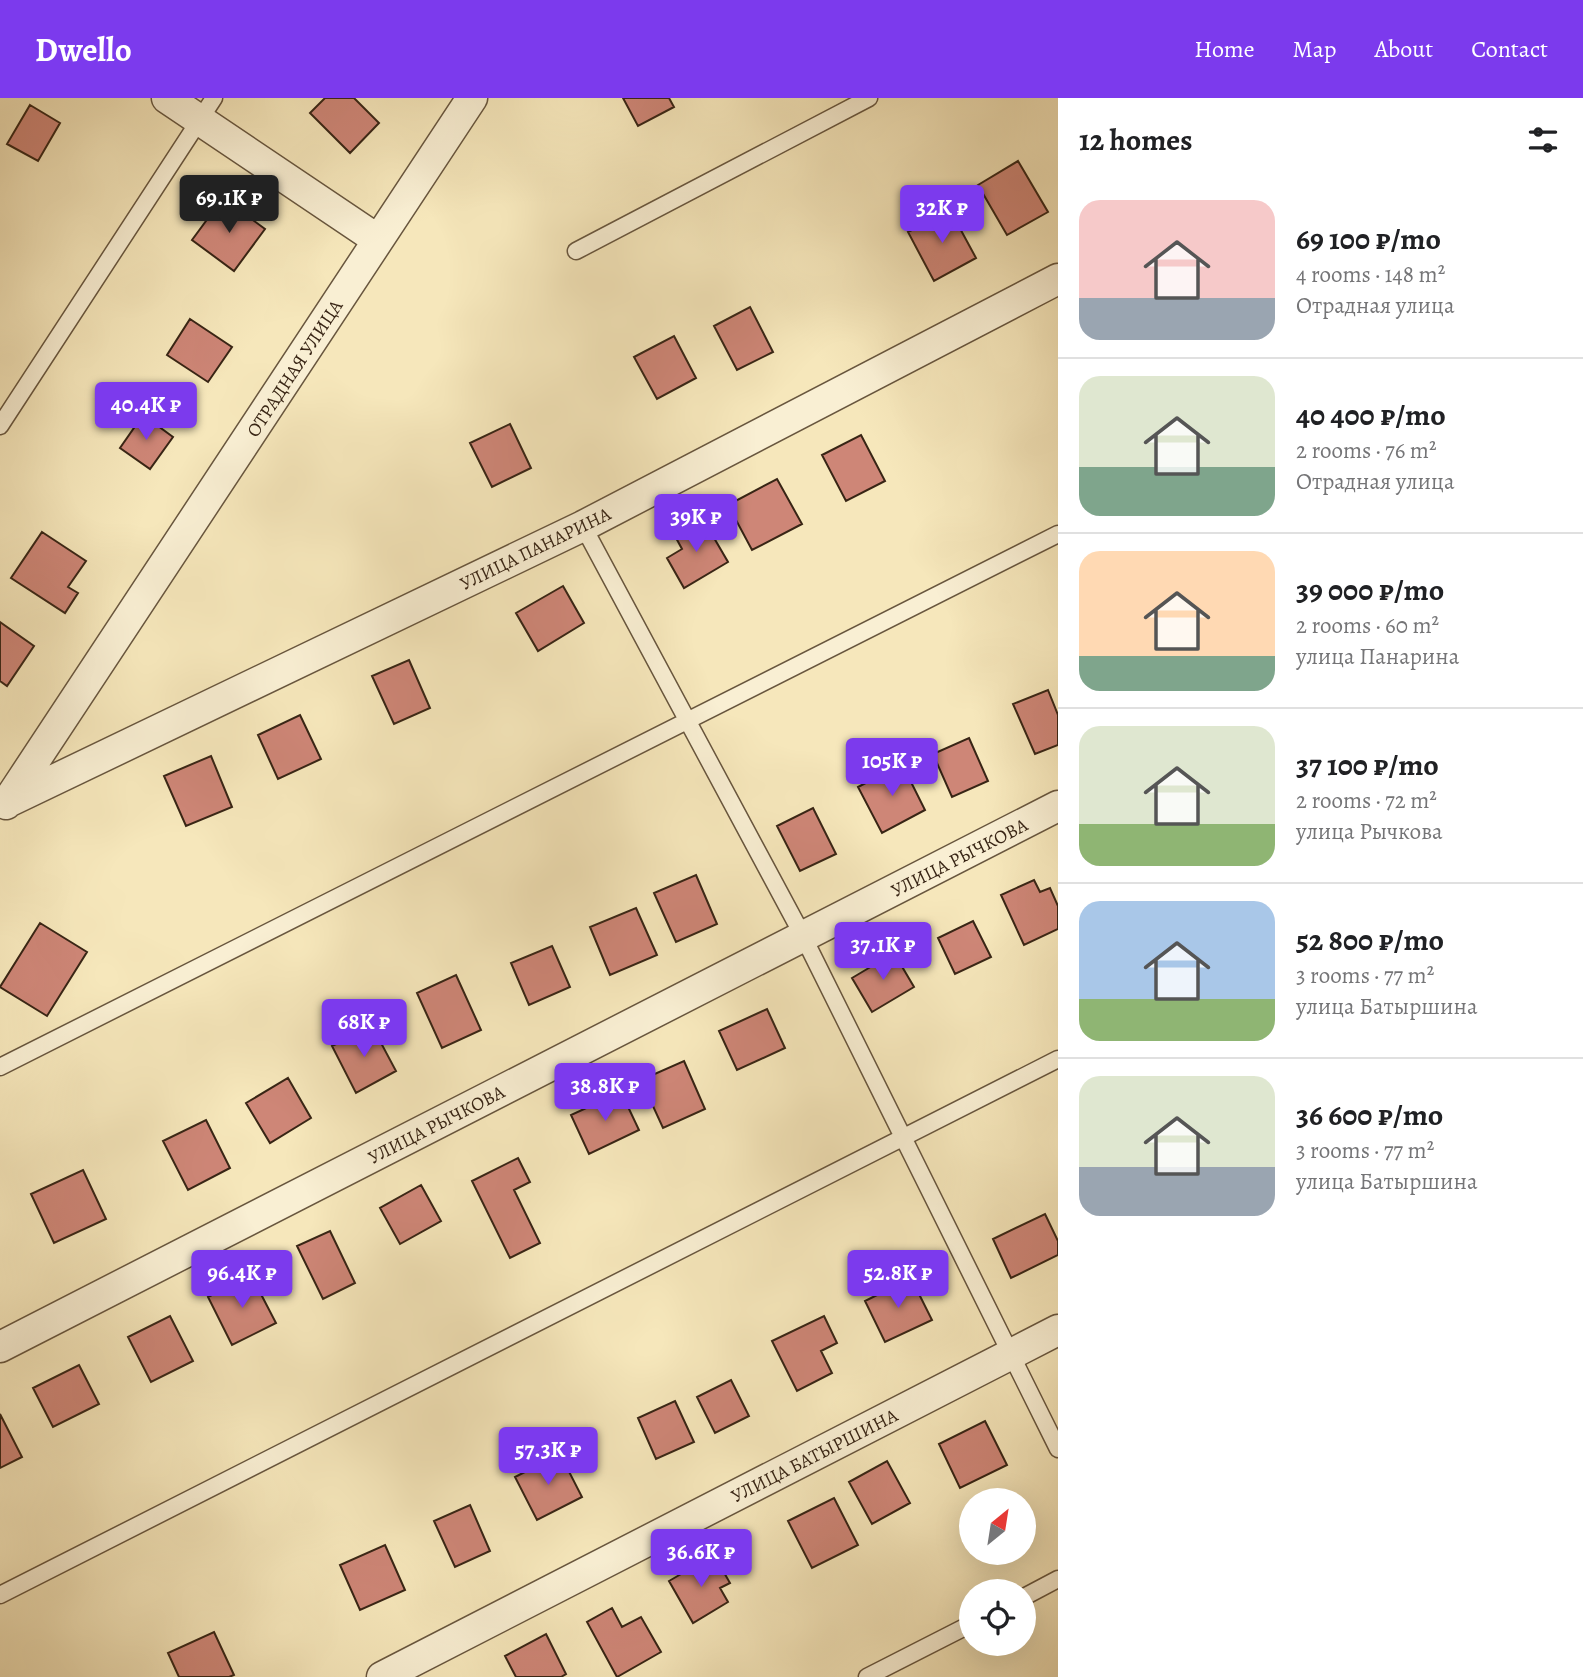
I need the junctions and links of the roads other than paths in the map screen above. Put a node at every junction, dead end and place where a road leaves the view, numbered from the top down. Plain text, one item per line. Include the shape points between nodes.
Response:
1 (167, 98) edge
2 (472, 98) edge
3 (869, 98) edge
4 (207, 109) edge
5 (378, 240) junction
6 (576, 251) dead end
7 (1058, 279) edge
8 (0, 426) edge
9 (583, 526) junction
10 (1058, 534) edge
11 (688, 721) junction
12 (1058, 806) edge
13 (3, 808) edge
14 (803, 936) junction
15 (1058, 1059) edge
16 (0, 1067) edge
17 (903, 1138) junction
18 (1058, 1330) edge
19 (0, 1347) edge
20 (1010, 1354) junction
21 (1058, 1449) edge
22 (1058, 1579) edge
23 (1036, 1591) edge
24 (0, 1595) edge
25 (959, 1630) edge
26 (382, 1677) edge
27 (867, 1677) edge

1 - 4 street
2 - 5 street, ОТРАДНАЯ УЛИЦА
3 - 6 lane
4 - 5 street
4 - 8 lane
5 - 13 street, ОТРАДНАЯ УЛИЦА
7 - 9 street, УЛИЦА ПАНАРИНА
9 - 11 lane
9 - 13 street, УЛИЦА ПАНАРИНА
10 - 11 lane
11 - 14 lane
11 - 16 lane
12 - 14 street, УЛИЦА РЫЧКОВА
14 - 17 lane
14 - 19 street, УЛИЦА РЫЧКОВА
15 - 17 lane
17 - 20 lane
17 - 24 lane
18 - 20 street, УЛИЦА БАТЫРШИНА
20 - 21 lane
20 - 26 street, УЛИЦА БАТЫРШИНА
22 - 23 lane
25 - 27 lane

